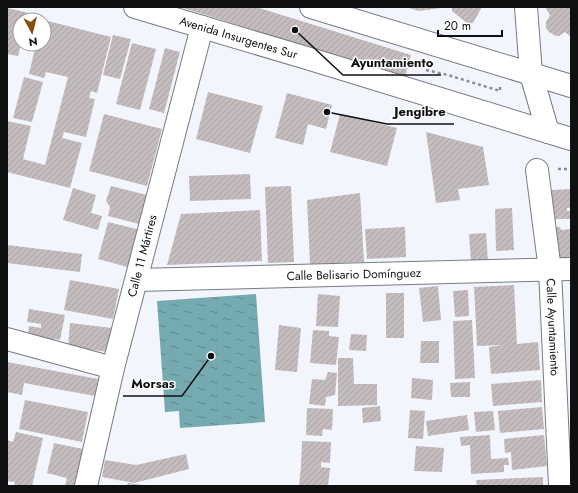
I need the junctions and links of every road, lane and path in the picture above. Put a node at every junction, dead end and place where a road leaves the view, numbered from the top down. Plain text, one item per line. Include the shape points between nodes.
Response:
1 (135, 7) edge
2 (311, 7) edge
3 (526, 7) edge
4 (202, 27) junction
5 (531, 74) junction
6 (571, 86) edge
7 (548, 132) junction
8 (571, 139) edge
9 (537, 170) dead end
10 (561, 270) edge
11 (137, 280) junction
12 (7, 339) edge
13 (113, 368) junction
14 (86, 486) edge
15 (560, 486) edge

1 - 4 street, Avenida Insurgentes Sur
2 - 5 street
3 - 5 street
4 - 7 street, Avenida Insurgentes Sur
4 - 11 street, Calle 11 Mártires
5 - 6 street
5 - 7 street
7 - 8 street, Avenida Insurgentes Sur
9 - 10 street, Calle Ayuntamiento
10 - 11 street, Calle Belisario Domínguez
10 - 15 street, Calle Ayuntamiento
11 - 13 street, Calle 11 Mártires
12 - 13 street
13 - 14 street, Calle 11 Mártires

